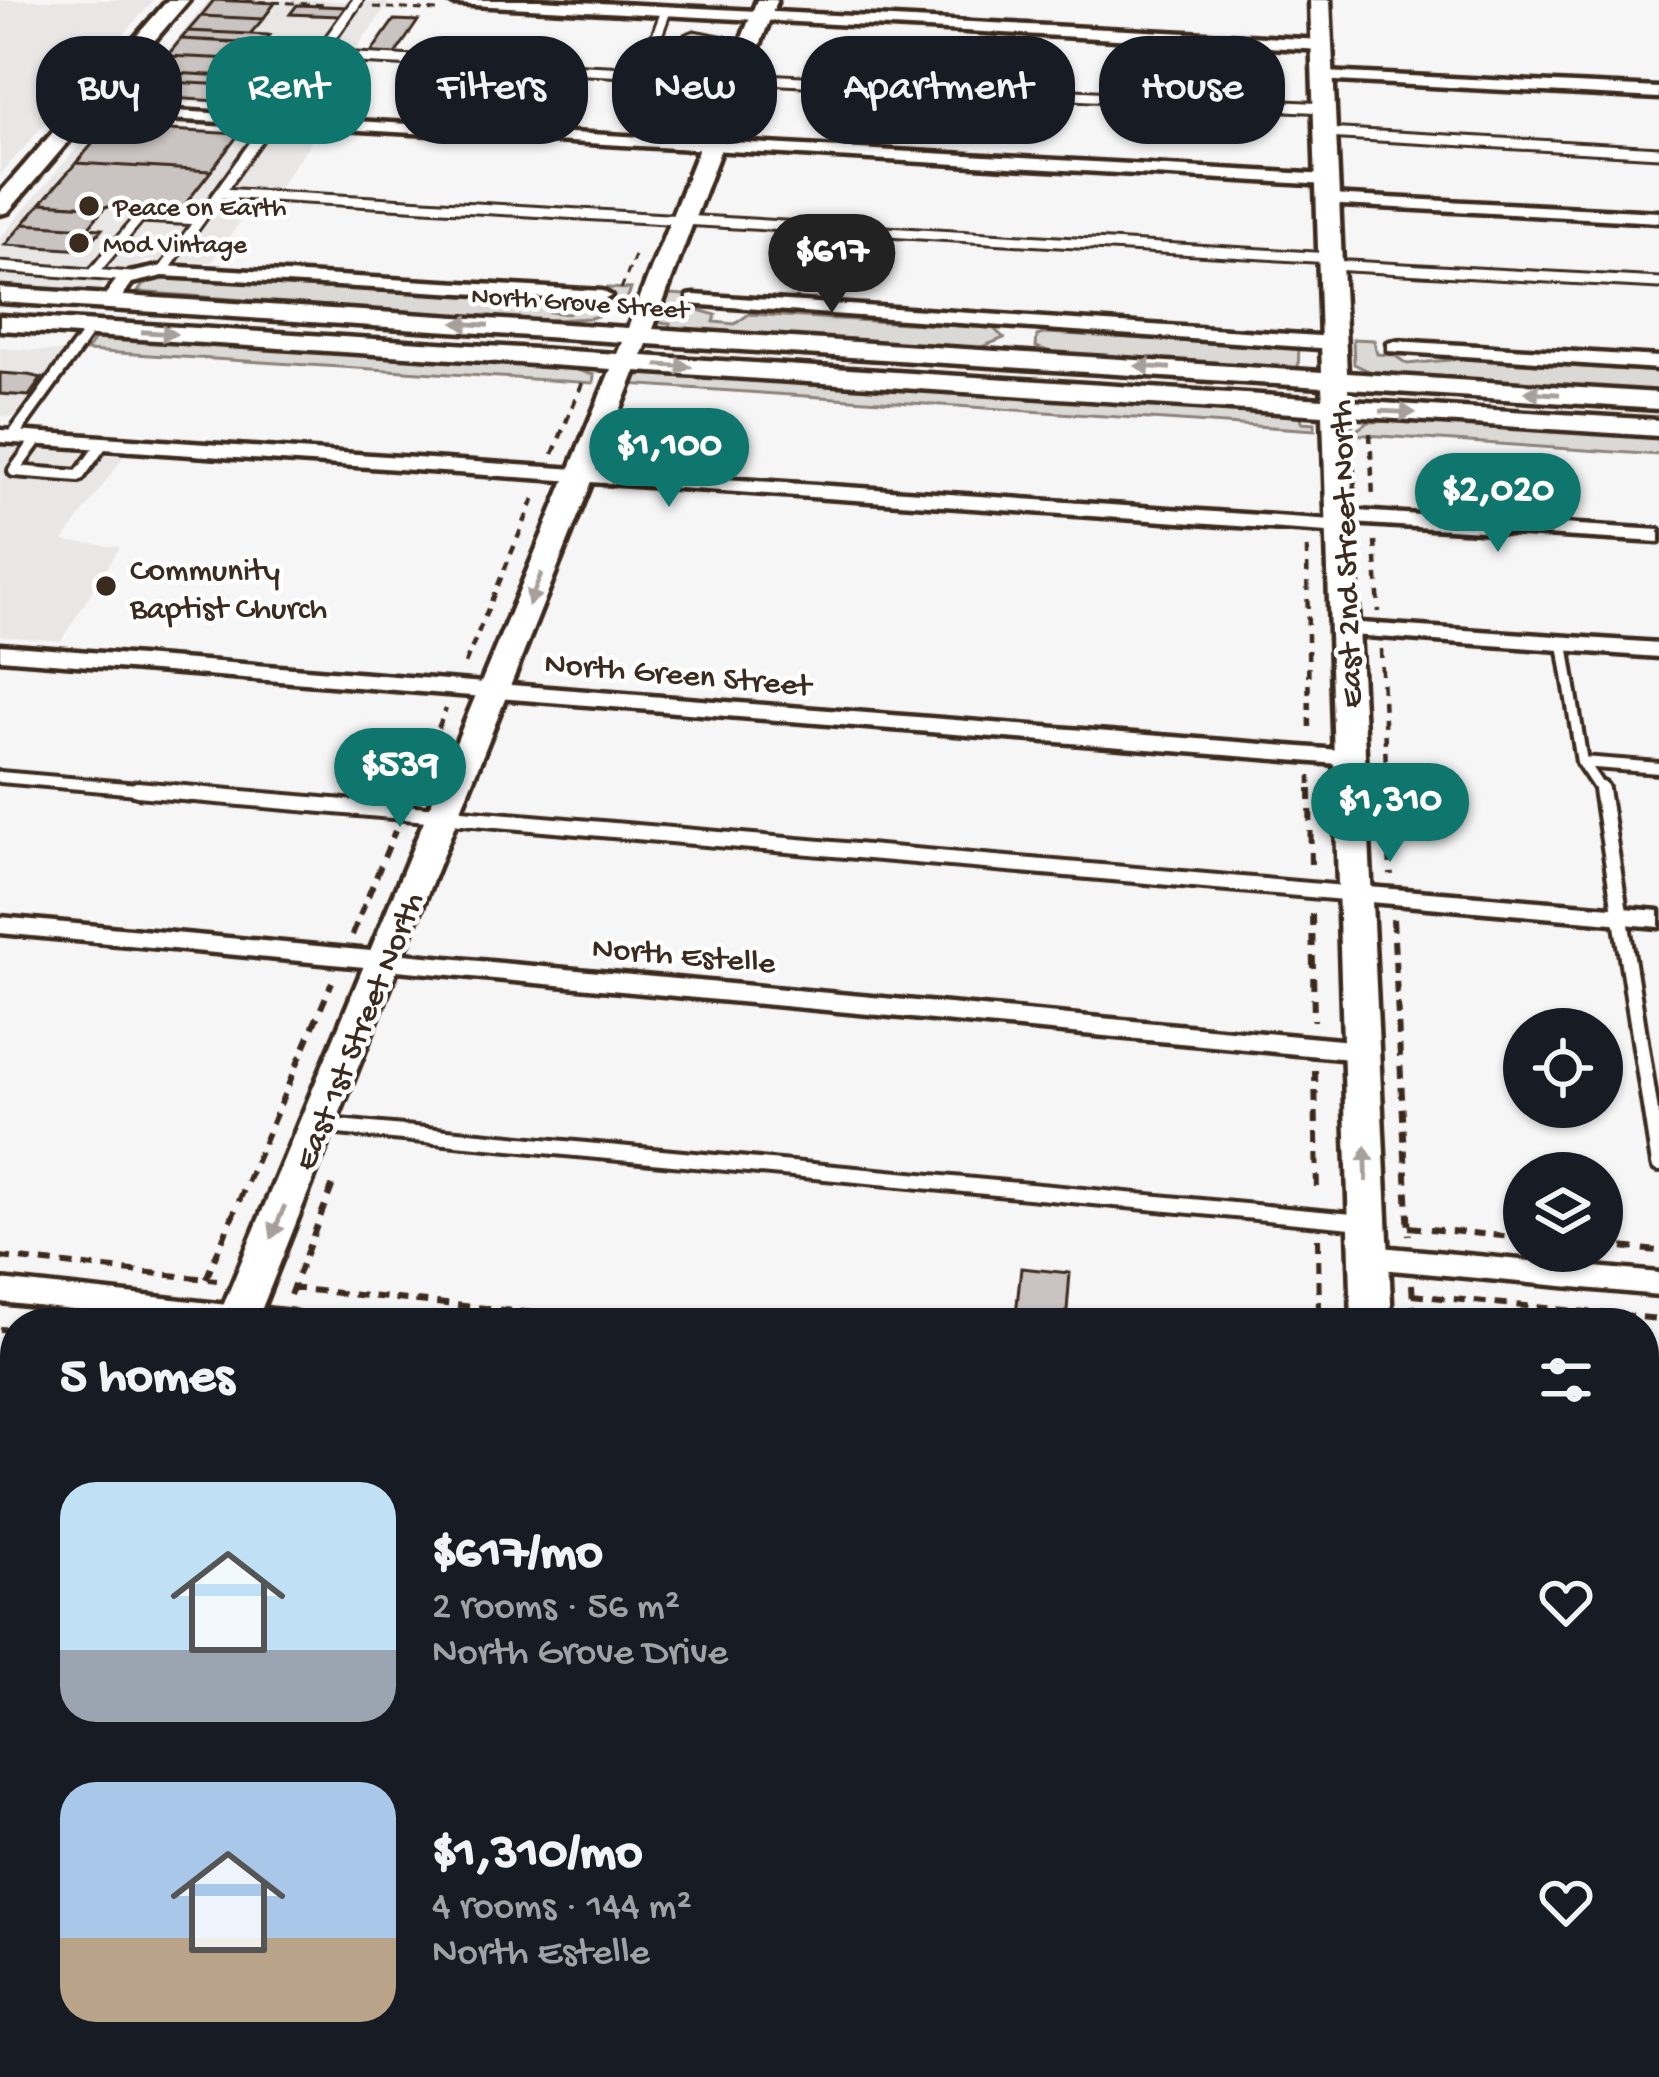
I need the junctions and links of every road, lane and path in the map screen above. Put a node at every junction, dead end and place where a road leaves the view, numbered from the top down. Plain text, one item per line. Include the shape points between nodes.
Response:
1 (178, 0) edge
2 (358, 0) edge
3 (454, 0) edge
4 (1320, 0) edge
5 (764, 8) edge
6 (666, 11) junction
7 (148, 36) edge
8 (332, 36) edge
9 (657, 36) edge
10 (753, 36) edge
11 (1322, 45) junction
12 (371, 59) edge
13 (612, 71) edge
14 (1324, 77) junction
15 (777, 80) edge
16 (1659, 93) edge
17 (1326, 120) junction
18 (371, 126) edge
19 (55, 144) edge
20 (255, 144) edge
21 (711, 145) junction
22 (1659, 152) edge
23 (1328, 190) junction
24 (220, 193) junction
25 (0, 207) edge
26 (1659, 218) edge
27 (200, 220) junction
28 (681, 220) junction
29 (1331, 261) junction
30 (0, 267) edge
31 (163, 271) junction
32 (93, 274) junction
33 (135, 275) junction
34 (1659, 283) edge
35 (0, 295) edge
36 (602, 296) dead end
37 (650, 298) junction
38 (694, 300) dead end
39 (109, 302) junction
40 (0, 322) edge
41 (1018, 322) junction
42 (91, 328) junction
43 (538, 328) junction
44 (1334, 343) junction
45 (1394, 347) dead end
46 (632, 349) junction
47 (1011, 358) junction
48 (1659, 363) edge
49 (584, 374) dead end
50 (1336, 393) junction
51 (1659, 401) edge
52 (1659, 428) edge
53 (6, 436) edge
54 (37, 439) junction
55 (103, 443) junction
56 (544, 473) junction
57 (580, 476) junction
58 (1341, 522) junction
59 (1659, 536) edge
60 (1346, 629) junction
61 (1563, 644) junction
62 (1659, 650) edge
63 (0, 652) edge
64 (461, 673) dead end
65 (495, 690) junction
66 (1351, 758) junction
67 (1582, 762) junction
68 (1659, 768) edge
69 (0, 777) edge
70 (444, 815) junction
71 (1356, 894) junction
72 (1619, 916) junction
73 (1659, 919) edge
74 (0, 925) edge
75 (384, 960) junction
76 (339, 966) dead end
77 (1362, 1051) junction
78 (1653, 1088) edge
79 (317, 1124) junction
80 (1659, 1164) edge
81 (1368, 1223) junction
82 (1409, 1227) dead end
83 (1503, 1236) edge
84 (1623, 1247) edge
85 (1659, 1251) edge
86 (0, 1257) edge
87 (1370, 1257) junction
88 (206, 1279) junction
89 (253, 1284) junction
90 (1659, 1284) edge
91 (0, 1292) edge
92 (200, 1293) dead end
93 (1412, 1295) dead end
94 (136, 1308) edge
95 (243, 1308) edge
96 (486, 1308) edge
97 (1372, 1308) edge
98 (1546, 1308) edge

1 - 7 street
2 - 8 lane
3 - 6 street
4 - 11 street, East 2nd Street North
5 - 6 street
5 - 10 street, East 1st Street North
5 - 11 street
6 - 9 lane
11 - 14 street, East 2nd Street North
12 - 13 lane
14 - 16 street
14 - 17 street, East 2nd Street North
15 - 17 lane
17 - 22 lane
17 - 23 street, East 2nd Street North
18 - 21 street
19 - 25 street
20 - 24 lane
21 - 23 street
21 - 28 street, East 1st Street North
23 - 26 street
23 - 29 street, East 2nd Street North
24 - 27 lane
24 - 28 lane
27 - 31 lane
27 - 32 lane via 140,217
28 - 29 lane
28 - 37 street, East 1st Street North
29 - 34 lane
29 - 44 street, East 2nd Street North
30 - 32 lane
31 - 33 street
31 - 36 street
32 - 33 lane
33 - 39 street
35 - 39 street, North Grove Street
37 - 43 street via 594,323
37 - 46 street, East 1st Street North
38 - 41 street
43 -> 39 street, North Grove Street
40 - 42 street, North Grove Street
41 - 44 street
41 - 47 street
42 -> 46 street, North Grove Street
42 - 53 lane
43 - 46 street, North Grove Street
44 - 50 street, East 2nd Street North
45 - 48 street
46 - 47 street, North Grove Street
46 -> 50 street, North Grove Street
46 - 57 street, East 1st Street North
50 -> 47 street, North Grove Street
49 - 56 path
51 -> 50 street, North Grove Street
50 -> 52 street, North Grove Street
50 - 58 street, East 2nd Street North
53 - 54 street
54 - 55 street
54 - 55 lane via 14,471 79,476
55 - 56 street
56 - 57 street
56 - 64 path
57 - 58 street
57 -> 65 street, East 1st Street North
58 - 59 street
58 - 60 street, East 2nd Street North
60 - 61 street
60 - 66 street, East 2nd Street North
61 - 62 street
61 - 67 lane
63 - 65 street, North Green Street
65 - 66 street, North Green Street
65 - 70 street, East 1st Street North
66 - 71 street, East 2nd Street North
67 - 68 lane
67 - 72 lane via 1601,786
69 - 70 lane
70 - 71 lane
70 - 75 street, East 1st Street North
71 - 72 street
71 - 77 street, East 2nd Street North
72 - 73 street
72 - 78 lane
74 - 75 street, North Estelle
75 - 77 street, North Estelle
75 - 79 street, East 1st Street North
76 - 88 path
81 -> 77 street, East 2nd Street North
78 - 80 lane
79 - 81 lane
79 -> 89 street, East 1st Street North
81 - 87 street, East 2nd Street North
82 - 83 path
84 - 85 path
86 - 88 path
87 - 90 street
87 - 97 street, East 2nd Street North
88 - 89 path
88 - 92 path
89 - 95 street, East 1st Street North
89 - 96 path
91 - 94 street
93 - 98 path

